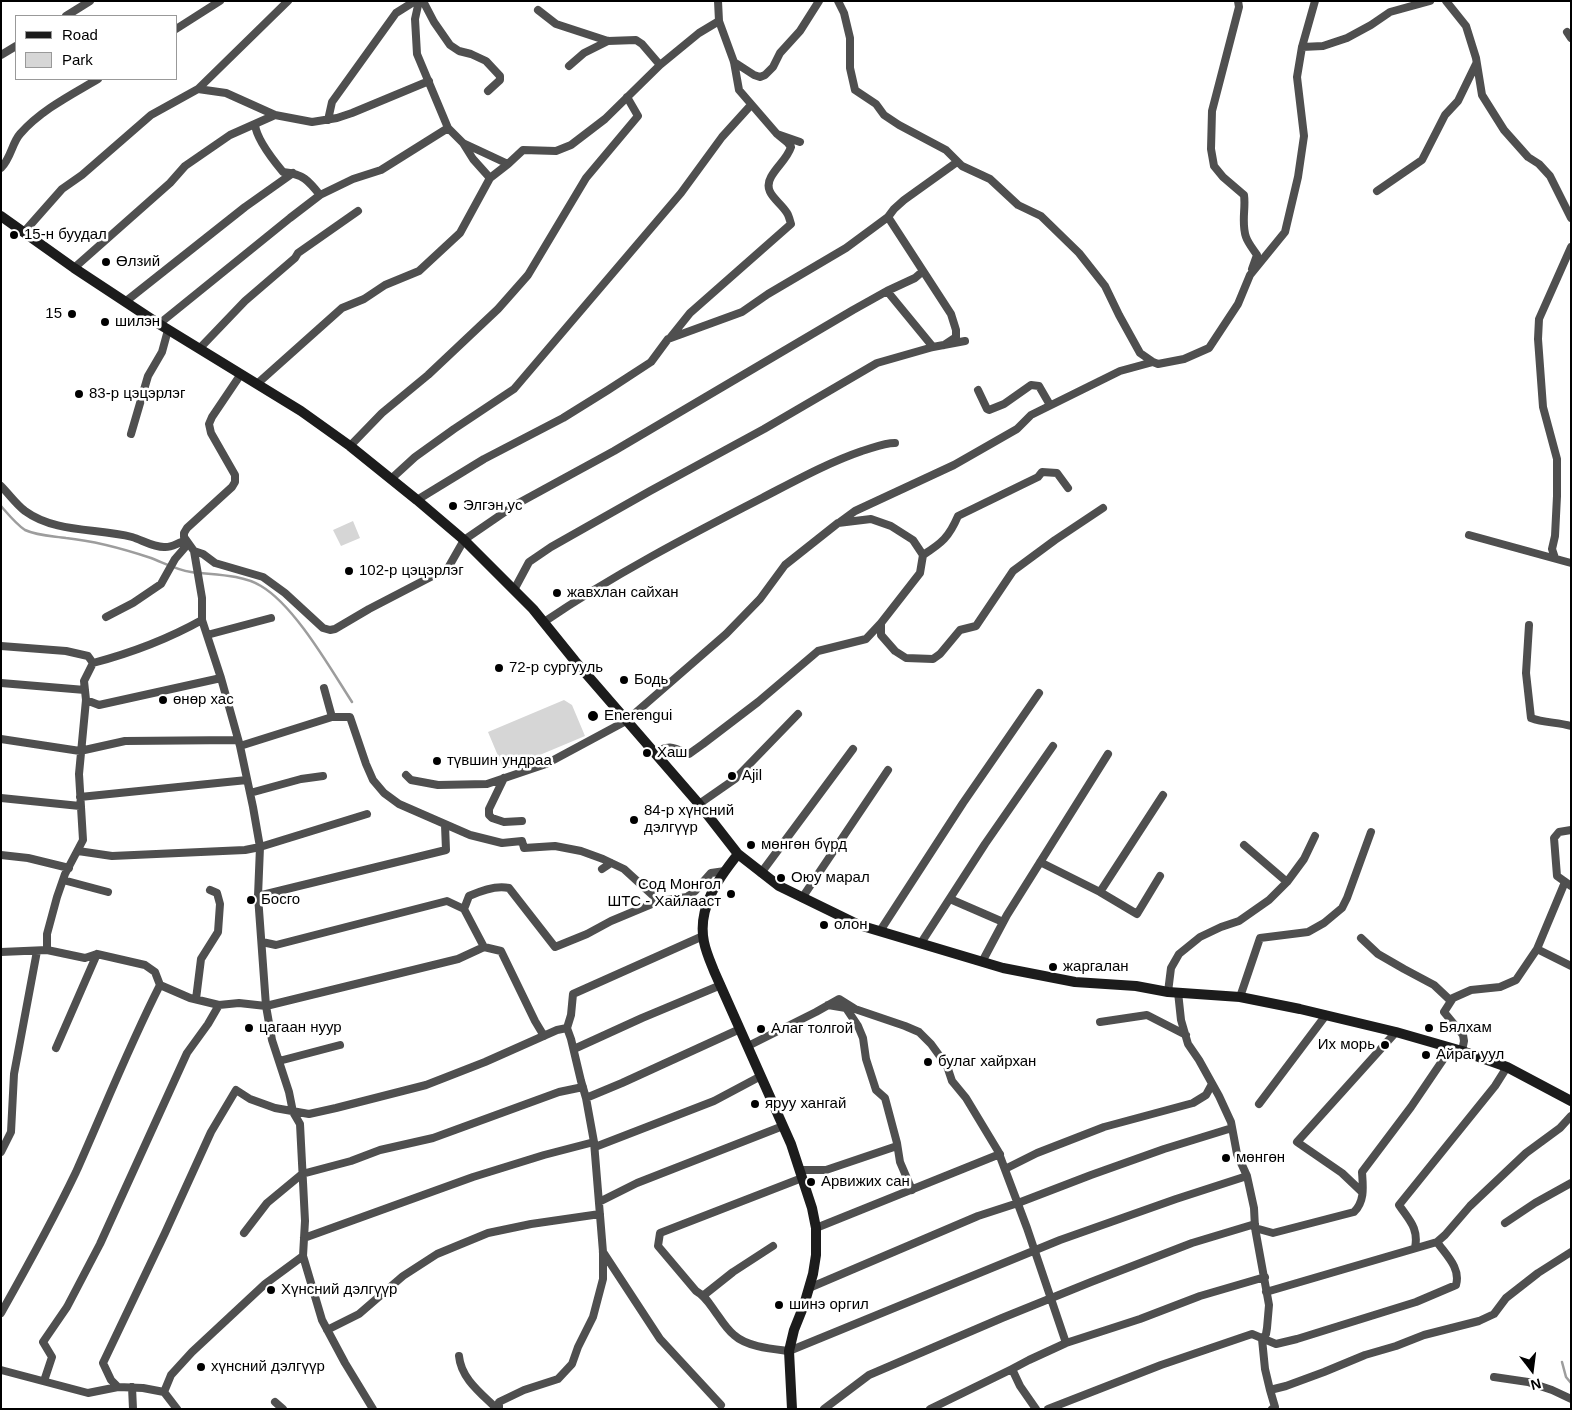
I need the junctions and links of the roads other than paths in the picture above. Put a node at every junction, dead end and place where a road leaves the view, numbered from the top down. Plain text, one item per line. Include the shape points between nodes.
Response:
1 (90, 1) edge
2 (220, 1) edge
3 (288, 1) edge
4 (415, 1) edge
5 (419, 1) edge
6 (423, 1) edge
7 (718, 1) edge
8 (820, 1) edge
9 (838, 1) edge
10 (1238, 1) edge
11 (1314, 1) edge
12 (1430, 1) edge
13 (1446, 1) edge
14 (538, 10) dead end
15 (68, 15) edge
16 (719, 21) junction
17 (178, 28) edge
18 (608, 41) junction
19 (15, 47) edge
20 (1302, 47) junction
21 (1, 55) edge
22 (734, 62) junction
23 (1476, 63) junction
24 (660, 65) junction
25 (569, 66) dead end
26 (96, 80) edge
27 (428, 81) junction
28 (198, 89) junction
29 (488, 91) dead end
30 (627, 97) junction
31 (751, 105) junction
32 (275, 115) junction
33 (328, 120) junction
34 (255, 124) junction
35 (448, 128) junction
36 (777, 134) junction
37 (800, 142) dead end
38 (463, 143) junction
39 (958, 162) junction
40 (508, 164) junction
41 (1, 168) edge
42 (294, 173) junction
43 (490, 178) junction
44 (1377, 191) dead end
45 (320, 195) junction
46 (358, 211) dead end
47 (1, 216) edge
48 (888, 217) junction
49 (1571, 218) edge
50 (24, 232) junction
51 (1571, 247) edge
52 (74, 268) junction
53 (923, 270) junction
54 (1250, 275) junction
55 (887, 291) junction
56 (125, 302) junction
57 (164, 327) junction
58 (668, 339) junction
59 (965, 341) dead end
60 (944, 345) junction
61 (933, 347) junction
62 (200, 348) junction
63 (1153, 362) junction
64 (241, 374) junction
65 (258, 383) junction
66 (978, 390) dead end
67 (1050, 405) junction
68 (131, 434) dead end
69 (895, 444) dead end
70 (350, 446) junction
71 (391, 479) junction
72 (1, 486) edge
73 (1068, 488) dead end
74 (417, 500) junction
75 (1103, 508) dead end
76 (838, 522) junction
77 (1469, 535) dead end
78 (464, 540) junction
79 (187, 542) junction
80 (194, 551) junction
81 (923, 555) junction
82 (1554, 558) junction
83 (1571, 563) edge
84 (514, 590) junction
85 (106, 616) dead end
86 (271, 618) dead end
87 (202, 620) junction
88 (544, 622) junction
89 (881, 623) junction
90 (1529, 625) dead end
91 (207, 635) junction
92 (1, 646) edge
93 (93, 663) junction
94 (221, 678) junction
95 (1, 683) edge
96 (324, 688) dead end
97 (86, 690) junction
98 (1039, 693) dead end
99 (86, 700) junction
100 (798, 714) dead end
101 (332, 717) junction
102 (626, 721) junction
103 (1571, 726) edge
104 (1, 739) edge
105 (239, 743) junction
106 (1053, 746) dead end
107 (853, 749) dead end
108 (80, 751) junction
109 (654, 753) junction
110 (1108, 754) dead end
111 (888, 770) dead end
112 (406, 775) dead end
113 (322, 776) dead end
114 (504, 778) junction
115 (247, 780) junction
116 (250, 793) junction
117 (1163, 794) dead end
118 (1, 798) edge
119 (80, 802) junction
120 (699, 804) junction
121 (367, 814) dead end
122 (522, 821) dead end
123 (445, 825) junction
124 (1571, 830) edge
125 (1371, 832) dead end
126 (1315, 836) dead end
127 (1244, 845) dead end
128 (260, 847) junction
129 (78, 851) junction
130 (738, 854) junction
131 (1, 855) edge
132 (1040, 862) junction
133 (611, 863) junction
134 (69, 868) junction
135 (602, 869) dead end
136 (725, 871) junction
137 (761, 873) junction
138 (1160, 876) dead end
139 (63, 880) junction
140 (1288, 882) junction
141 (1568, 884) edge
142 (210, 890) dead end
143 (108, 892) dead end
144 (1100, 892) junction
145 (258, 896) junction
146 (802, 898) junction
147 (950, 899) junction
148 (659, 901) junction
149 (464, 909) junction
150 (1003, 922) junction
151 (880, 931) junction
152 (703, 936) junction
153 (1361, 938) dead end
154 (262, 942) junction
155 (921, 943) junction
156 (484, 947) junction
157 (1537, 949) junction
158 (37, 950) junction
159 (47, 950) junction
160 (1, 952) edge
161 (97, 954) junction
162 (982, 962) junction
163 (1571, 966) edge
164 (160, 984) junction
165 (721, 985) junction
166 (1173, 992) junction
167 (1240, 997) junction
168 (196, 999) junction
169 (1451, 1001) junction
170 (219, 1004) junction
171 (828, 1005) junction
172 (266, 1006) junction
173 (1326, 1016) junction
174 (1100, 1022) dead end
175 (567, 1028) junction
176 (740, 1029) junction
177 (1396, 1032) junction
178 (1186, 1035) junction
179 (544, 1036) junction
180 (340, 1045) dead end
181 (748, 1046) junction
182 (56, 1048) dead end
183 (1451, 1048) junction
184 (574, 1050) junction
185 (1462, 1051) junction
186 (279, 1061) junction
187 (1507, 1067) junction
188 (761, 1076) junction
189 (1212, 1084) junction
190 (582, 1087) junction
191 (586, 1098) junction
192 (1571, 1101) edge
193 (1259, 1104) dead end
194 (293, 1112) junction
195 (1571, 1116) edge
196 (783, 1126) junction
197 (1232, 1128) junction
198 (594, 1144) junction
199 (897, 1146) junction
200 (1, 1152) edge
201 (1000, 1154) junction
202 (1005, 1169) junction
203 (302, 1174) junction
204 (801, 1174) junction
205 (1247, 1176) junction
206 (1571, 1184) edge
207 (912, 1190) junction
208 (1362, 1192) junction
209 (599, 1202) junction
210 (1018, 1203) junction
211 (600, 1214) junction
212 (1505, 1223) dead end
213 (1255, 1226) junction
214 (816, 1228) junction
215 (244, 1233) dead end
216 (304, 1238) junction
217 (1437, 1242) junction
218 (773, 1246) dead end
219 (1415, 1248) junction
220 (1035, 1250) junction
221 (603, 1252) junction
222 (1571, 1252) edge
223 (303, 1256) junction
224 (1265, 1277) junction
225 (809, 1288) junction
226 (1266, 1292) junction
227 (704, 1295) junction
228 (1052, 1298) junction
229 (1, 1313) edge
230 (327, 1330) junction
231 (1262, 1339) junction
232 (1066, 1343) junction
233 (789, 1351) junction
234 (459, 1356) dead end
235 (1012, 1369) junction
236 (1, 1370) edge
237 (1494, 1377) dead end
238 (44, 1381) junction
239 (118, 1387) junction
240 (132, 1388) junction
241 (1270, 1390) junction
242 (164, 1392) junction
243 (1571, 1399) edge
244 (275, 1402) dead end
245 (721, 1405) dead end
246 (1275, 1408) edge
247 (133, 1409) edge
248 (177, 1409) edge
249 (283, 1409) edge
250 (373, 1409) edge
251 (498, 1409) edge
252 (792, 1409) edge
253 (824, 1409) edge
254 (930, 1409) edge
255 (1036, 1409) edge
256 (1048, 1409) edge

1 - 15 street
2 - 17 street
3 - 28 street
4 - 33 street via 396,13 332,102
5 - 27 street via 415,19 418,54
6 - 29 street via 450,44 486,61 500,76
7 - 16 street
8 - 22 street via 765,75 754,75
9 - 39 street via 850,38 850,68 855,90 876,104 884,115 946,150
10 - 54 street via 1212,111 1210,149 1214,166 1244,195 1246,236 1256,255
11 - 20 street
12 - 20 street via 1390,12 1347,38 1323,46
13 - 23 street via 1466,26
14 - 18 street via 556,24
16 - 22 street
16 - 24 street
18 - 24 street via 636,40
18 - 25 street via 584,53
19 - 21 street
20 - 54 street via 1296,77 1304,136 1298,177 1285,232
22 - 31 street via 739,90
23 - 44 street via 1458,101 1445,115 1422,160
23 - 49 street via 1482,95 1504,130 1550,176
24 - 30 street
26 - 41 street via 46,111 19,135
27 - 33 street
27 - 35 street
28 - 32 street via 226,93
28 - 50 street via 151,115 62,189
30 - 40 street via 571,145 556,151 523,150
30 - 70 street via 638,116 586,178 528,274 498,309
31 - 36 street
31 - 71 street via 722,137 681,193 514,389 454,428
32 - 33 street via 312,122
32 - 34 street
34 - 42 street via 255,130 275,162 283,172
34 - 52 street via 230,135 185,166
35 - 38 street
35 - 45 street via 381,170
36 - 37 street
36 - 58 street via 791,148 770,177 768,185 792,224 690,313
38 - 40 street
38 - 43 street
39 - 48 street via 904,200
39 - 63 street via 990,179 1018,205 1041,216 1079,253 1105,286 1140,353
40 - 43 street
42 - 45 street via 309,180
42 - 56 street via 245,207
43 - 65 street via 460,233 419,271 385,284 364,299 342,308
45 - 57 street
46 - 62 street via 298,253
47 - 50 main road
48 - 53 street
48 - 58 street via 846,248 742,312
50 - 52 main road
51 - 82 street via 1539,319 1542,407 1557,459
52 - 56 main road
53 - 55 street via 915,278
53 - 60 street via 951,314 956,330 956,337
54 - 63 street via 1238,304 1209,348 1184,359
55 - 61 street
55 - 78 street via 515,506
56 - 57 main road
57 - 62 main road
57 - 68 street via 162,352 148,376
58 - 74 street via 651,362 608,390
59 - 60 street
60 - 61 street
61 - 84 street via 877,363 551,547 529,562
62 - 64 main road
63 - 67 street via 1120,371
64 - 65 main road
64 - 79 street via 209,424 235,475 235,482 186,531
65 - 70 main road
66 - 67 street via 988,410 1004,404 1031,385 1039,386
67 - 76 street via 1031,415 1017,429 954,465
69 - 88 street via 888,443 823,466 582,596
70 - 71 main road
71 - 74 main road
72 - 79 street via 24,510 51,524 132,537 164,547
73 - 81 street via 1057,473 1042,472 1038,477 958,516 942,543
74 - 78 main road
75 - 89 street via 1013,571 976,626 960,630 933,659 906,658 895,651 881,635
76 - 81 street via 871,519 891,526 913,540
76 - 102 street via 785,565 760,599 726,634
77 - 82 street
78 - 80 street via 448,568 330,630 323,628 263,577 215,563
78 - 84 main road
79 - 80 street
79 - 85 street via 161,584 134,603
80 - 87 street via 202,598
81 - 89 street via 920,573
82 - 83 street
84 - 88 main road
86 - 91 street
87 - 91 street
87 - 93 street via 118,657
88 - 102 main road
89 - 109 street via 866,639 818,651 689,754 670,746
90 - 103 street via 1526,673 1530,718
91 - 94 street
92 - 93 street via 88,656
93 - 97 street via 84,681
94 - 99 street via 98,705
94 - 105 street
95 - 97 street
96 - 101 street
97 - 99 street
98 - 151 street
99 - 108 street
100 - 120 street via 735,779
101 - 105 street
101 - 123 street via 350,717 366,764 384,793 399,804
102 - 109 main road
102 - 114 street via 546,764
104 - 108 street
105 - 108 street via 125,742
105 - 115 street
106 - 147 street
107 - 137 street
108 - 119 street
109 - 120 main road
110 - 132 street
111 - 146 street
112 - 114 street via 411,780 438,785 486,784
113 - 116 street via 301,778
114 - 122 street via 489,815 504,822
115 - 116 street
115 - 119 street
116 - 128 street
117 - 144 street
118 - 119 street
119 - 129 street via 83,840
120 - 130 main road
121 - 128 street
123 - 133 street via 502,843 522,841 524,848 555,846 581,851
123 - 145 street via 446,850
124 - 141 street via 1559,832 1554,838 1557,876
125 - 167 street via 1342,908 1308,932 1260,938
126 - 140 street
127 - 140 street
128 - 129 street via 112,856
128 - 145 street
129 - 134 street
130 - 136 main road
130 - 137 main road
131 - 134 street
132 - 144 street
132 - 150 street
133 - 135 street
133 - 148 street via 624,869
134 - 139 street
136 - 148 street via 711,873 687,897
136 - 152 main road via 707,903
137 - 146 main road
138 - 144 street via 1137,914
139 - 143 street
139 - 159 street via 48,934
140 - 166 street via 1239,921 1200,937 1178,954 1171,968
141 - 157 street
142 - 168 street via 217,893 220,904 218,932 201,959
145 - 154 street
146 - 151 main road via 859,925
147 - 150 street
147 - 155 street
148 - 149 street via 555,947 509,888 469,896
149 - 154 street via 447,901 276,945
149 - 156 street
150 - 162 street
151 - 155 main road
152 - 165 main road
152 - 175 street via 573,994
153 - 169 street via 1378,954 1434,985
154 - 172 street
155 - 162 main road
156 - 172 street via 458,958
156 - 179 street via 501,952
157 - 163 street
157 - 169 street via 1516,980 1500,987 1471,990
158 - 159 street
158 - 160 street
158 - 200 street via 14,1074 11,1132
159 - 161 street via 85,958
161 - 164 street via 145,965 155,972
161 - 182 street
162 - 166 main road via 1075,982
164 - 168 street
164 - 229 street via 75,1173
165 - 176 main road
165 - 184 street
166 - 167 main road
166 - 178 street
167 - 173 main road
168 - 170 street
169 - 185 street via 1444,1012 1463,1035
170 - 172 street
170 - 238 street via 187,1053 100,1244 67,1307 43,1342 52,1357
171 - 181 street
171 - 199 street via 846,1008 858,1026 876,1090 885,1098
171 - 201 street via 839,999 860,1011 919,1032 947,1066 952,1081
172 - 186 street
173 - 177 main road
173 - 193 street
174 - 178 street via 1147,1015
175 - 179 street
175 - 184 street
176 - 181 main road
176 - 191 street
177 - 183 main road
177 - 208 street via 1297,1142 1342,1173
178 - 189 street
179 - 194 street via 426,1085 309,1114
180 - 186 street
181 - 188 main road
183 - 185 main road
183 - 208 street via 1362,1172
184 - 190 street
185 - 187 main road
186 - 194 street
187 - 192 main road
187 - 219 street via 1398,1204 1416,1230
188 - 196 main road
188 - 198 street via 714,1101
189 - 197 street
189 - 202 street via 1206,1095 1193,1103 1104,1126
190 - 191 street
190 - 203 street via 559,1092 433,1138
191 - 198 street
194 - 203 street via 300,1124
194 - 239 street via 250,1099 236,1090 210,1132 103,1363
195 - 217 street via 1526,1153
196 - 204 main road
196 - 209 street via 637,1183
197 - 205 street
197 - 210 street via 1118,1165
198 - 209 street
198 - 216 street via 544,1155 474,1177
199 - 204 street via 826,1170
199 - 207 street
201 - 202 street
201 - 207 street
202 - 210 street
203 - 215 street via 267,1203
203 - 216 street
204 - 214 main road
204 - 227 street via 660,1233 658,1246 696,1291
205 - 213 street
205 - 220 street via 1176,1198
206 - 212 street via 1535,1202
207 - 214 street
208 - 213 street via 1361,1204 1354,1212 1273,1233
209 - 211 street
210 - 220 street
210 - 225 street via 978,1216
211 - 221 street
211 - 230 street via 488,1233 437,1254 403,1276 359,1314
213 - 224 street
213 - 228 street via 1192,1243
214 - 225 main road via 816,1255
216 - 223 street
217 - 219 street
217 - 231 street via 1456,1269 1456,1285 1416,1302 1297,1339 1276,1344
218 - 227 street
219 - 226 street
220 - 228 street
220 - 233 street
221 - 245 street via 660,1339
221 - 251 street via 603,1279 592,1317 572,1364 558,1379 499,1402
222 - 241 street via 1538,1273 1506,1298 1494,1314 1479,1322 1364,1355
223 - 230 street
223 - 242 street via 265,1284 192,1352 171,1375
224 - 226 street
224 - 232 street
225 - 233 main road
226 - 231 street via 1269,1306 1266,1334
227 - 233 street via 734,1336 767,1349
228 - 232 street
228 - 253 street via 869,1375
230 - 250 street
231 - 241 street
231 - 256 street via 1252,1334
232 - 235 street
233 - 252 main road
234 - 251 street via 467,1380
235 - 254 street
235 - 255 street
236 - 238 street
237 - 243 street via 1528,1382
238 - 239 street via 88,1393
239 - 240 street
240 - 242 street
240 - 247 street
241 - 246 street
242 - 248 street
244 - 249 street

